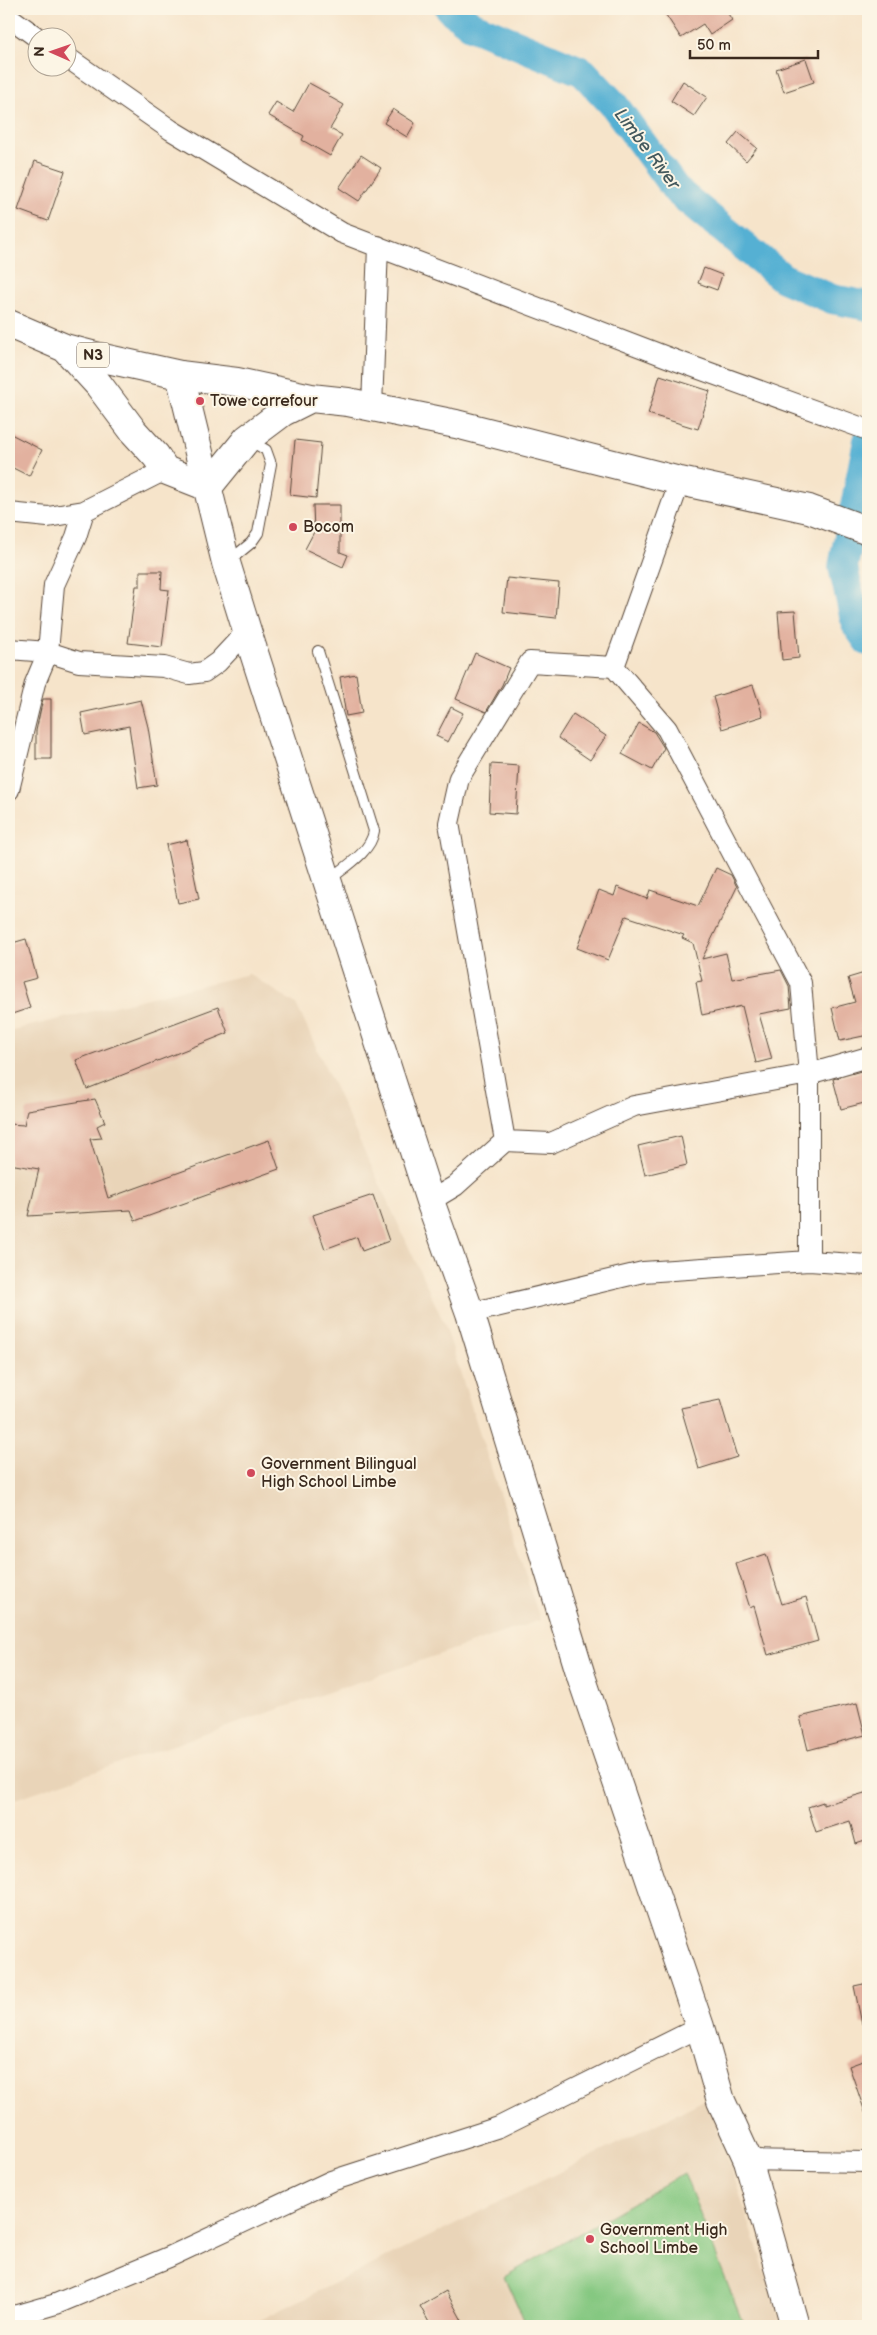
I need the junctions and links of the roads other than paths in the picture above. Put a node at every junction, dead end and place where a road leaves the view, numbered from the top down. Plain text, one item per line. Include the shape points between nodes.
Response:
1 (9, 17) edge
2 (28, 31) edge
3 (78, 65) edge
4 (378, 246) junction
5 (9, 324) edge
6 (65, 348) junction
7 (180, 375) junction
8 (311, 398) junction
9 (372, 407) junction
10 (868, 430) edge
11 (247, 439) junction
12 (164, 470) junction
13 (680, 481) junction
14 (208, 487) junction
15 (84, 510) junction
16 (9, 513) edge
17 (868, 531) edge
18 (226, 563) junction
19 (247, 631) junction
20 (9, 649) edge
21 (318, 651) dead end
22 (48, 652) junction
23 (614, 667) junction
24 (9, 790) edge
25 (328, 880) junction
26 (868, 1058) edge
27 (809, 1074) junction
28 (505, 1141) junction
29 (430, 1201) junction
30 (809, 1261) junction
31 (868, 1265) edge
32 (470, 1313) junction
33 (700, 2027) junction
34 (748, 2160) junction
35 (868, 2162) edge
36 (9, 2316) edge
37 (795, 2326) edge

1 - 2 street
3 - 4 street via 180,135 342,232
4 - 9 street
4 - 10 street
5 - 6 main road, N3
6 - 7 main road, N3
6 - 12 main road via 98,384
7 - 8 main road via 237,382
7 - 14 main road
8 - 9 main road
8 - 11 main road via 283,412
9 - 13 main road via 456,424
11 - 14 main road
11 - 18 lane via 266,450 271,464 258,533 251,543
12 - 14 main road
12 - 15 street
13 - 17 main road via 810,509
13 - 23 street
14 - 18 main road
15 - 16 street via 48,517
15 - 22 street via 76,537 54,585
18 - 19 main road
19 - 22 street via 218,662 204,672 189,674 164,667 79,662
19 - 25 main road
20 - 22 street
21 - 25 lane via 374,831 372,841 362,852
22 - 24 street via 35,683
23 - 27 street via 667,729 801,983
23 - 28 street via 530,662 458,778 449,823
25 - 29 main road
26 - 27 street
27 - 28 street via 634,1106 551,1142
27 - 30 street
28 - 29 street via 455,1186
29 - 32 main road
30 - 31 street
30 - 32 street via 643,1272
32 - 33 main road via 582,1679
33 - 34 main road via 721,2102
33 - 36 street via 499,2127 331,2182 169,2257 73,2297
34 - 35 street
34 - 37 main road

